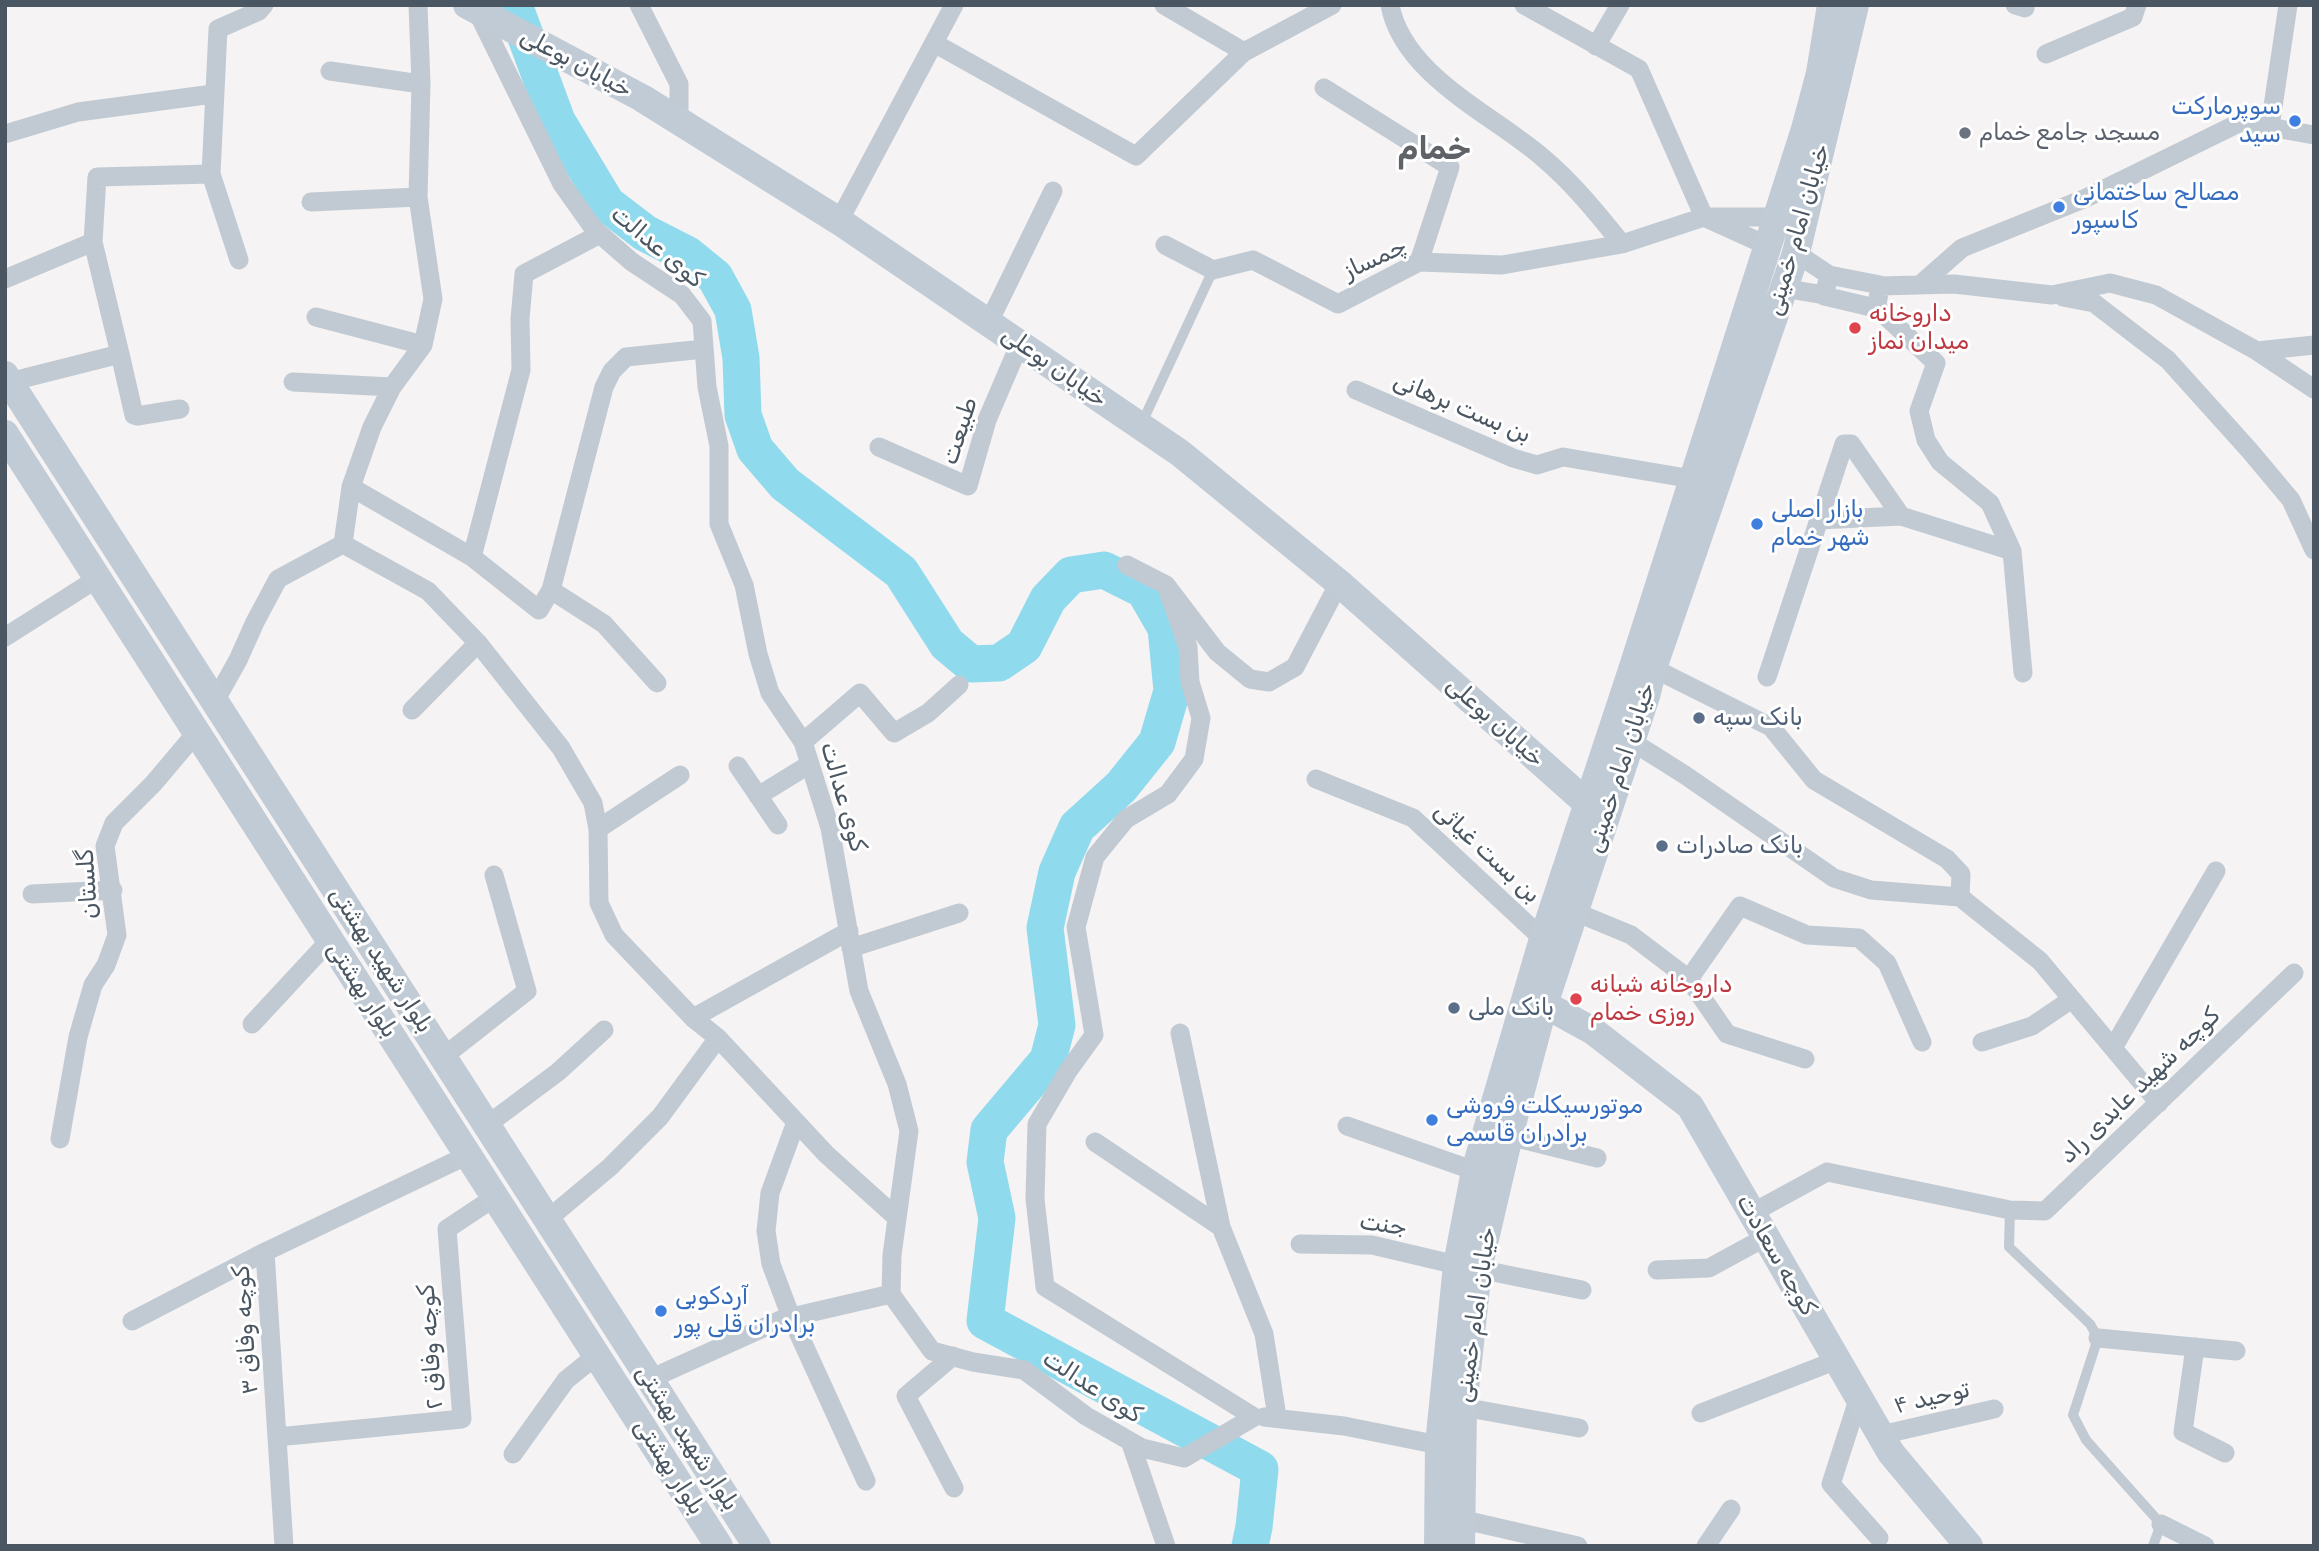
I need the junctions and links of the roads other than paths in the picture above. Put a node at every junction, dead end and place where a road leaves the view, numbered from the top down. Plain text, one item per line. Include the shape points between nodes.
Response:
1 (264, 5) edge
2 (418, 5) edge
3 (639, 5) edge
4 (954, 5) edge
5 (1164, 5) edge
6 (1332, 5) edge
7 (1390, 5) edge
8 (1524, 5) edge
9 (1620, 5) edge
10 (1831, 5) edge
11 (1855, 5) edge
12 (2137, 5) edge
13 (2288, 5) edge
14 (474, 9) edge
15 (934, 43) junction
16 (1596, 46) junction
17 (1244, 52) junction
18 (2046, 54) dead end
19 (330, 71) dead end
20 (421, 85) junction
21 (1325, 88) dead end
22 (213, 94) junction
23 (679, 121) junction
24 (2270, 127) junction
25 (5, 134) edge
26 (2314, 135) edge
27 (211, 174) junction
28 (1053, 191) dead end
29 (418, 197) junction
30 (311, 202) dead end
31 (1704, 217) junction
32 (1777, 217) junction
33 (839, 221) junction
34 (600, 234) junction
35 (93, 242) junction
36 (1165, 244) dead end
37 (1622, 244) junction
38 (1768, 246) junction
39 (1796, 253) junction
40 (239, 260) dead end
41 (1419, 262) junction
42 (1213, 270) junction
43 (1829, 275) junction
44 (5, 279) edge
45 (1770, 284) junction
46 (1921, 284) junction
47 (1880, 286) junction
48 (1824, 295) junction
49 (2052, 295) junction
50 (1875, 307) junction
51 (316, 317) dead end
52 (989, 322) junction
53 (1020, 343) junction
54 (423, 345) junction
55 (2314, 345) edge
56 (704, 349) junction
57 (2257, 351) junction
58 (120, 354) junction
59 (7, 378) edge
60 (293, 382) dead end
61 (392, 387) junction
62 (2314, 389) edge
63 (1356, 390) dead end
64 (180, 409) dead end
65 (1140, 426) junction
66 (5, 434) edge
67 (879, 447) dead end
68 (1705, 482) junction
69 (351, 487) junction
70 (1901, 516) junction
71 (1818, 520) junction
72 (343, 544) junction
73 (2314, 550) edge
74 (2012, 551) junction
75 (472, 557) junction
76 (1127, 565) dead end
77 (98, 578) junction
78 (1339, 583) junction
79 (1166, 585) junction
80 (551, 590) junction
81 (5, 637) edge
82 (478, 643) junction
83 (1653, 668) junction
84 (2023, 673) dead end
85 (1767, 677) dead end
86 (657, 683) dead end
87 (959, 685) dead end
88 (215, 701) junction
89 (412, 710) dead end
90 (197, 732) junction
91 (803, 741) junction
92 (1631, 741) junction
93 (810, 764) junction
94 (738, 766) dead end
95 (680, 775) dead end
96 (1316, 779) dead end
97 (758, 796) junction
98 (1588, 804) junction
99 (778, 825) dead end
100 (598, 829) junction
101 (2216, 870) dead end
102 (494, 875) dead end
103 (113, 890) junction
104 (32, 894) dead end
105 (1960, 897) junction
106 (1573, 911) junction
107 (959, 913) dead end
108 (850, 939) junction
109 (1543, 939) junction
110 (330, 940) junction
111 (2294, 973) dead end
112 (1689, 979) junction
113 (2072, 999) junction
114 (1544, 1004) junction
115 (693, 1018) junction
116 (252, 1024) dead end
117 (604, 1030) dead end
118 (1180, 1033) dead end
119 (718, 1038) junction
120 (1922, 1042) dead end
121 (1982, 1042) dead end
122 (2113, 1048) junction
123 (443, 1057) junction
124 (1805, 1059) dead end
125 (2159, 1103) junction
126 (796, 1122) junction
127 (486, 1125) junction
128 (1346, 1126) dead end
129 (1509, 1136) junction
130 (60, 1139) dead end
131 (1095, 1142) dead end
132 (468, 1155) junction
133 (1597, 1158) dead end
134 (1475, 1171) junction
135 (495, 1197) junction
136 (2010, 1210) junction
137 (1752, 1213) junction
138 (897, 1218) junction
139 (548, 1220) junction
140 (1220, 1227) junction
141 (1766, 1237) junction
142 (1300, 1244) dead end
143 (265, 1252) junction
144 (1467, 1267) junction
145 (1657, 1270) dead end
146 (1582, 1290) dead end
147 (891, 1294) junction
148 (792, 1317) junction
149 (132, 1321) dead end
150 (2098, 1338) junction
151 (2195, 1348) junction
152 (2236, 1351) dead end
153 (597, 1355) junction
154 (953, 1356) junction
155 (1837, 1360) junction
156 (650, 1379) junction
157 (1858, 1397) junction
158 (1463, 1407) junction
159 (1994, 1409) dead end
160 (1702, 1413) dead end
161 (1254, 1416) junction
162 (1277, 1417) junction
163 (1579, 1428) dead end
164 (1881, 1435) junction
165 (277, 1437) junction
166 (1130, 1441) junction
167 (1439, 1445) junction
168 (2225, 1453) dead end
169 (513, 1454) dead end
170 (866, 1481) dead end
171 (954, 1488) dead end
172 (1731, 1509) dead end
173 (2161, 1524) junction
174 (1460, 1533) edge
175 (1879, 1538) dead end
176 (284, 1546) edge
177 (719, 1546) edge
178 (757, 1546) edge
179 (1166, 1546) edge
180 (1438, 1546) edge
181 (1578, 1546) edge
182 (1706, 1546) edge
183 (1969, 1546) edge
184 (2154, 1546) edge
185 (2205, 1546) edge

1 - 22 street via 218,29
2 - 20 street
3 - 23 street via 679,84
4 - 15 street
5 - 17 street
6 - 17 street
7 - 37 street via 1407,46 1434,76 1541,156 1583,195
8 - 16 street
9 - 16 street
10 - 32 main road, خیابان امام خمینی via 1820,73
11 - 39 main road, خیابان امام خمینی
12 - 18 street via 2133,17
13 - 24 street
14 - 23 main road, خیابان بوعلی
14 - 34 street, کوی عدالت via 562,184
15 - 17 street via 1136,156
15 - 33 street
16 - 31 street via 1639,69
19 - 20 street
20 - 29 street
21 - 41 street via 1450,167
22 - 25 street via 78,113
22 - 27 street
23 - 33 main road, خیابان بوعلی
24 - 26 street
24 - 46 street via 2241,122 2087,198 1962,248
27 - 35 street via 97,177
27 - 40 street
28 - 52 street
29 - 30 street
29 - 54 street via 433,299
31 - 32 street, چمساز
31 - 37 street, چمساز
31 - 38 street
32 - 38 main road, خیابان امام خمینی
33 - 52 main road, خیابان بوعلی
34 - 56 street, کوی عدالت via 682,295 702,320
34 - 75 street via 524,274 521,370
35 - 44 street
35 - 58 street
36 - 42 street
37 - 41 street, چمساز via 1502,265
38 - 45 main road, خیابان امام خمینی
39 - 43 street
39 - 45 main road, خیابان امام خمینی
41 - 42 street, چمساز via 1338,304 1253,260
42 - 65 lane
43 - 47 street
43 - 48 street
45 - 48 street
45 - 68 main road, خیابان امام خمینی
46 - 47 street
46 - 49 street
47 - 50 street
48 - 50 street
49 - 57 street via 2110,283 2156,295
49 - 73 street via 2094,303 2168,360 2291,500
50 - 74 street via 1936,363 1919,411 1926,440 1940,462 1990,503
51 - 54 street
52 - 53 main road, خیابان بوعلی
53 - 65 main road, خیابان بوعلی
53 - 67 street, طبيعت via 987,420 968,485
54 - 61 street
55 - 57 street
56 - 80 street via 626,357 611,371
56 - 91 street, کوی عدالت via 719,446 719,524 744,585 771,693
57 - 62 street
58 - 59 street
58 - 64 street via 134,415
59 - 88 main road, بلوار شهید بهشتی
60 - 61 street
61 - 69 street
63 - 68 street, بن بست برهانی via 1537,465 1563,457
65 - 78 main road, خیابان بوعلی via 1180,453
66 - 77 main road, بلوار بهشتی
68 - 83 main road, خیابان امام خمینی
68 - 98 main road, خیابان امام خمینی
69 - 72 street
69 - 75 street
70 - 71 street
70 - 71 street via 1848,442
70 - 74 street
71 - 85 street
72 - 82 street via 428,591
72 - 88 street via 278,579
74 - 84 street
75 - 80 street via 539,610
76 - 79 street
77 - 81 street
77 - 90 main road, بلوار بهشتی
78 - 79 street via 1295,667 1269,682 1250,679 1217,652
78 - 98 main road, خیابان بوعلی
79 - 161 street via 1188,646 1190,682 1200,718 1194,758 1168,794 1126,819 1095,856 1076,927 1094,1035 1037,1124 1035,1199 1045,1287
80 - 86 street via 604,624
82 - 89 street
82 - 100 street via 561,748 593,803
83 - 92 main road, خیابان امام خمینی
83 - 105 street via 1772,727 1814,780 1947,859 1961,874
87 - 91 street via 928,713 894,733 860,693
88 - 123 main road, بلوار شهید بهشتی
90 - 103 street, گلستان via 114,824 105,846
90 - 110 main road, بلوار بهشتی
91 - 93 street, کوی عدالت
92 - 105 street via 1834,878 1871,890
92 - 106 main road, خیابان امام خمینی
93 - 97 street
93 - 108 street, کوی عدالت via 830,828
94 - 97 street
95 - 100 street
96 - 109 street, بن بست غیاثی via 1413,818
97 - 99 street
98 - 109 main road, خیابان امام خمینی
100 - 115 street via 599,903 614,935
101 - 122 street
102 - 123 street via 527,991
103 - 104 street
103 - 130 street, گلستان via 117,935 93,985 78,1037
105 - 113 street via 2040,961
106 - 112 street via 1631,935
106 - 114 main road, خیابان امام خمینی
107 - 108 street
108 - 115 street
108 - 138 street, کوی عدالت via 859,991 897,1084 909,1131
109 - 134 main road, خیابان امام خمینی
110 - 116 street
110 - 132 main road, بلوار بهشتی
111 - 125 street, کوچه شهید عابدی راد
112 - 120 street via 1740,906 1807,935 1858,938 1887,963
112 - 124 street via 1727,1034
113 - 121 street via 2032,1026
113 - 122 street
114 - 129 main road, خیابان امام خمینی
114 - 137 main road, کوچه سعادت via 1593,1031 1690,1106
115 - 119 street
117 - 127 street via 558,1072
118 - 140 street
119 - 126 street
119 - 139 street via 660,1117
122 - 125 street
123 - 127 main road, بلوار شهید بهشتی
125 - 136 street, کوچه شهید عابدی راد via 2045,1211
126 - 138 street
126 - 148 street via 771,1193 766,1231 771,1264
127 - 139 main road, بلوار شهید بهشتی
128 - 134 street
129 - 133 street
129 - 144 main road, خیابان امام خمینی
131 - 140 street
132 - 135 main road, بلوار بهشتی
132 - 143 street, کوچه وفاق ۳
134 - 144 main road, خیابان امام خمینی
135 - 153 main road, بلوار بهشتی
135 - 165 street, کوچه وفاق ۲ via 447,1230 462,1419
136 - 137 street, کوچه شهید عابدی راد via 1827,1172
136 - 150 lane via 2009,1247 2090,1324
137 - 141 main road, کوچه سعادت
138 - 147 street, کوی عدالت
139 - 156 main road, بلوار شهید بهشتی
140 - 162 street via 1264,1334
141 - 145 street via 1709,1268
141 - 155 main road, کوچه سعادت
142 - 144 street, جنت via 1371,1245
143 - 149 street
143 - 165 street, کوچه وفاق ۳
144 - 146 street, جنت
144 - 158 main road, خیابان امام خمینی
144 - 167 main road, خیابان امام خمینی
147 - 148 street
147 - 154 street, کوی عدالت via 932,1351
148 - 156 street
148 - 170 street
150 - 151 street
150 - 173 lane via 2073,1415 2086,1440
151 - 152 street
151 - 168 street via 2183,1432
153 - 169 street via 566,1380
153 - 177 main road, بلوار بهشتی
154 - 166 street, کوی عدالت via 1024,1370 1086,1416
154 - 171 street via 906,1396
155 - 157 main road, کوچه سعادت
155 - 160 street
156 - 178 main road, بلوار شهید بهشتی
157 - 164 main road, کوچه سعادت
157 - 175 street via 1831,1485
158 - 163 street
158 - 174 main road, خیابان امام خمینی
159 - 164 street, توحید ۴
161 - 162 street
161 - 166 street, کوی عدالت via 1184,1458
162 - 167 street
164 - 183 main road, کوچه سعادت
165 - 176 street, کوچه وفاق ۳
166 - 179 street
167 - 180 main road, خیابان امام خمینی
172 - 182 street
173 - 184 lane
173 - 185 street
174 - 181 street

